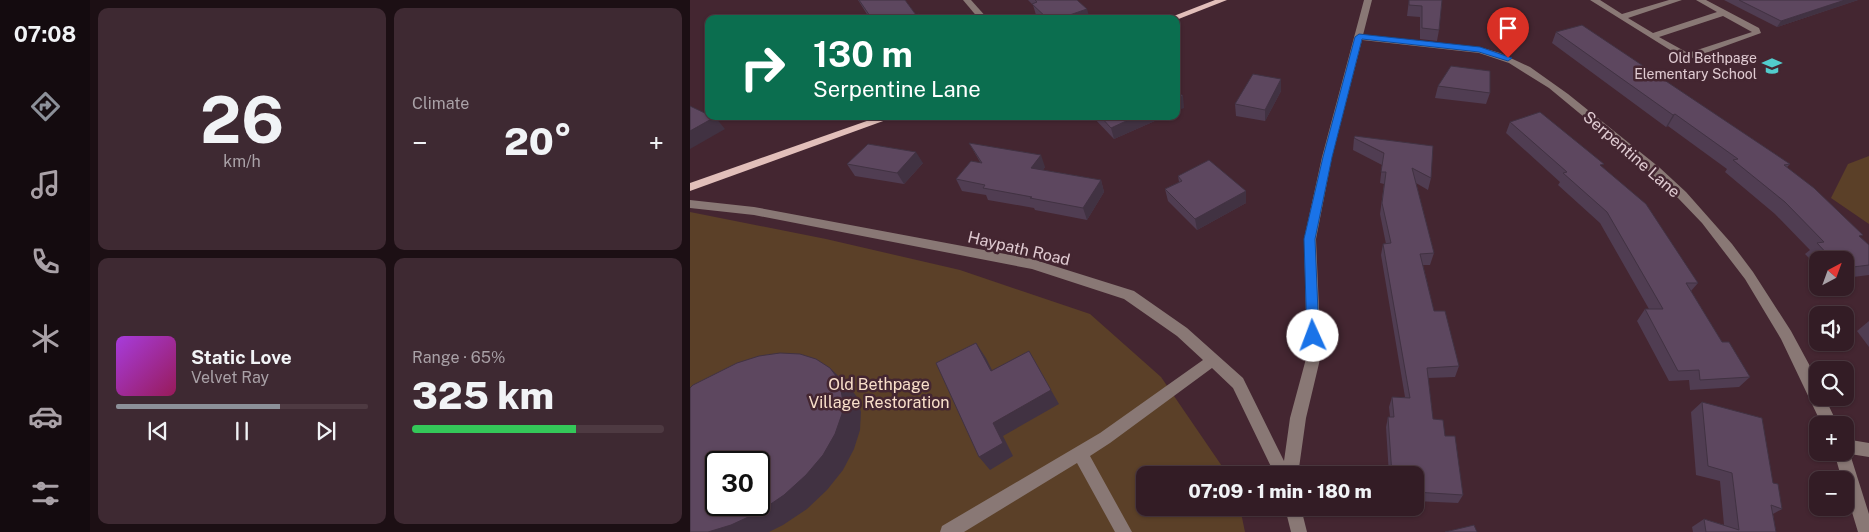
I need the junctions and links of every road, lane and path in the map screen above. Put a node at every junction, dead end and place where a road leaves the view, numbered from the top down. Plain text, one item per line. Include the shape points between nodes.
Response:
1 (967, 0) edge
2 (1223, 0) edge
3 (1368, 0) edge
4 (1594, 0) edge
5 (1678, 0) edge
6 (1700, 0) edge
7 (1724, 13) junction
8 (980, 15) edge
9 (1180, 15) edge
10 (1622, 17) junction
11 (1652, 36) junction
12 (1359, 37) junction
13 (881, 120) edge
14 (690, 187) edge
15 (690, 204) edge
16 (1213, 360) junction
17 (1809, 380) edge
18 (1854, 448) edge
19 (1869, 450) edge
20 (1080, 453) junction
21 (1845, 461) edge
22 (1279, 466) edge
23 (1291, 466) edge
24 (1296, 516) edge
25 (948, 532) edge
26 (1124, 532) edge
27 (1299, 532) edge
28 (1866, 532) edge

1 - 8 street
2 - 9 main road
3 - 12 street
4 - 10 street
5 - 10 street
6 - 7 street
7 - 11 street
7 - 11 street via 1757,33 1689,56
10 - 11 street
12 - 17 street, Serpentine Lane via 1480,50 1498,54 1532,70 1657,172 1708,223 1772,308
12 - 23 street via 1327,157 1310,239 1314,355 1298,418
13 - 14 main road
15 - 16 street, Haypath Road via 754,211 1032,264 1129,295 1182,332
16 - 20 street
16 - 22 street, Haypath Road via 1238,383
18 - 19 street
20 - 25 street
20 - 26 street
21 - 28 street
24 - 27 street

